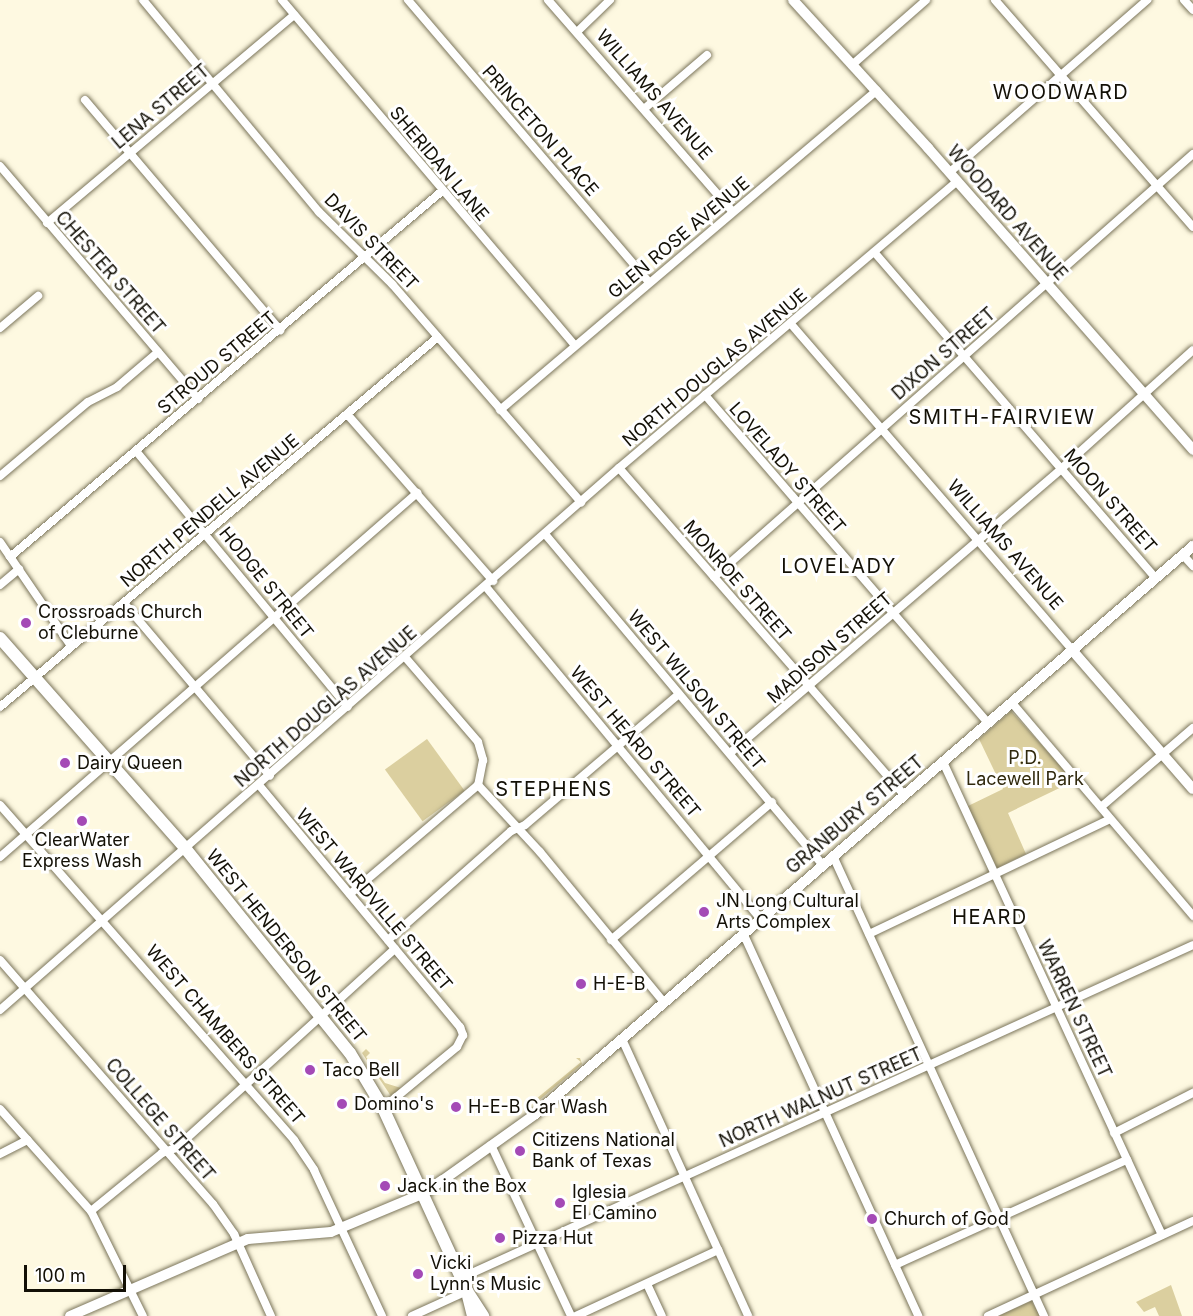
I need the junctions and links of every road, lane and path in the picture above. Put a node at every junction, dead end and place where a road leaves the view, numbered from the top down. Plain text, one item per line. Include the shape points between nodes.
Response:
1 (143, 0) edge
2 (282, 0) edge
3 (408, 0) edge
4 (548, 0) edge
5 (610, 0) edge
6 (793, 0) edge
7 (926, 0) edge
8 (995, 0) edge
9 (1147, 0) edge
10 (1184, 0) edge
11 (1193, 10) edge
12 (294, 15) junction
13 (577, 32) junction
14 (707, 56) dead end
15 (853, 64) junction
16 (1061, 75) junction
17 (211, 85) junction
18 (877, 90) junction
19 (85, 100) dead end
20 (644, 109) junction
21 (130, 154) junction
22 (1193, 154) edge
23 (0, 166) edge
24 (950, 172) junction
25 (958, 181) junction
26 (1157, 185) junction
27 (442, 191) junction
28 (733, 212) junction
29 (47, 223) junction
30 (1193, 227) edge
31 (875, 254) junction
32 (366, 257) junction
33 (649, 282) junction
34 (1047, 283) junction
35 (38, 296) dead end
36 (791, 324) junction
37 (0, 328) edge
38 (280, 330) junction
39 (438, 337) junction
40 (575, 345) junction
41 (1193, 350) edge
42 (158, 352) junction
43 (965, 355) junction
44 (1143, 393) junction
45 (705, 395) junction
46 (198, 399) junction
47 (500, 410) junction
48 (347, 414) junction
49 (882, 429) junction
50 (1193, 450) edge
51 (135, 451) junction
52 (619, 468) junction
53 (1062, 468) junction
54 (0, 476) edge
55 (417, 493) junction
56 (581, 502) junction
57 (797, 504) junction
58 (206, 533) junction
59 (545, 534) junction
60 (979, 539) junction
61 (0, 542) edge
62 (1193, 546) edge
63 (1183, 555) junction
64 (10, 557) junction
65 (1193, 566) edge
66 (19, 569) junction
67 (714, 577) junction
68 (1156, 578) junction
69 (490, 584) junction
70 (0, 585) edge
71 (124, 603) junction
72 (892, 614) junction
73 (274, 616) junction
74 (0, 638) edge
75 (72, 646) junction
76 (1072, 650) junction
77 (405, 657) junction
78 (35, 677) junction
79 (194, 686) junction
80 (809, 686) junction
81 (679, 694) junction
82 (1012, 703) junction
83 (0, 707) edge
84 (348, 707) junction
85 (988, 723) junction
86 (1193, 728) edge
87 (618, 746) junction
88 (730, 753) junction
89 (1163, 754) junction
90 (109, 762) junction
91 (943, 762) junction
92 (270, 776) junction
93 (259, 785) junction
94 (478, 785) junction
95 (1193, 789) edge
96 (904, 795) junction
97 (772, 802) junction
98 (0, 806) edge
99 (1101, 807) junction
100 (1110, 819) junction
101 (518, 829) junction
102 (25, 834) junction
103 (185, 848) junction
104 (710, 855) junction
105 (833, 856) junction
106 (0, 857) edge
107 (823, 865) junction
108 (996, 875) junction
109 (350, 894) junction
110 (1192, 912) edge
111 (760, 918) junction
112 (101, 921) junction
113 (743, 933) junction
114 (869, 934) junction
115 (388, 940) junction
116 (611, 940) junction
117 (1193, 945) edge
118 (395, 949) junction
119 (0, 960) edge
120 (25, 988) junction
121 (663, 1001) junction
122 (1057, 1009) junction
123 (0, 1010) edge
124 (322, 1017) junction
125 (622, 1040) junction
126 (930, 1065) junction
127 (247, 1086) junction
128 (1193, 1093) edge
129 (383, 1108) junction
130 (0, 1109) edge
131 (825, 1112) junction
132 (1114, 1133) junction
133 (28, 1140) junction
134 (491, 1145) junction
135 (168, 1151) junction
136 (0, 1154) edge
137 (1127, 1160) junction
138 (684, 1176) junction
139 (422, 1194) junction
140 (91, 1211) junction
141 (1000, 1218) junction
142 (1193, 1221) edge
143 (342, 1228) junction
144 (1162, 1235) junction
145 (238, 1243) junction
146 (537, 1243) junction
147 (718, 1250) junction
148 (895, 1265) junction
149 (461, 1278) junction
150 (647, 1284) junction
151 (130, 1290) junction
152 (467, 1291) junction
153 (1035, 1294) junction
154 (70, 1316) edge
155 (143, 1316) edge
156 (271, 1316) edge
157 (382, 1316) edge
158 (412, 1316) edge
159 (473, 1316) edge
160 (483, 1316) edge
161 (571, 1316) edge
162 (576, 1316) edge
163 (662, 1316) edge
164 (748, 1316) edge
165 (918, 1316) edge
166 (988, 1316) edge
167 (1044, 1316) edge

1 - 17 street, DAVIS STREET
2 - 12 street, SHERIDAN LANE
3 - 33 street, PRINCETON PLACE
4 - 13 street, WILLIAMS AVENUE
5 - 13 street
6 - 15 street, WOODARD AVENUE
7 - 15 street
8 - 16 street
9 - 16 street
10 - 11 street
12 - 17 street, LENA STREET
12 - 27 street, SHERIDAN LANE
13 - 20 street, WILLIAMS AVENUE
14 - 20 street
15 - 18 street, WOODARD AVENUE
16 - 24 street
16 - 26 street
17 - 21 street, LENA STREET
17 - 32 street, DAVIS STREET via 332,227
18 - 24 street, WOODARD AVENUE
18 - 28 street, GLEN ROSE AVENUE
19 - 21 street
20 - 28 street, WILLIAMS AVENUE
21 - 29 street, LENA STREET
21 - 38 street
22 - 26 street, DIXON STREET
23 - 29 street, CHESTER STREET
24 - 25 street, WOODARD AVENUE
25 - 31 street, NORTH DOUGLAS AVENUE
25 - 34 street, WOODARD AVENUE
26 - 30 street
26 - 34 street, DIXON STREET
27 - 32 street, STROUD STREET
27 - 40 street, SHERIDAN LANE
28 - 33 street, GLEN ROSE AVENUE
29 - 42 street, CHESTER STREET
31 - 36 street, NORTH DOUGLAS AVENUE
31 - 43 street, MOON STREET
32 - 38 street, STROUD STREET
32 - 39 street, DAVIS STREET
33 - 40 street, GLEN ROSE AVENUE
34 - 43 street, DIXON STREET
34 - 44 street, WOODARD AVENUE
35 - 37 street
36 - 45 street, NORTH DOUGLAS AVENUE
36 - 49 street, WILLIAMS AVENUE
38 - 46 street, STROUD STREET
39 - 47 street, DAVIS STREET
39 - 48 street, NORTH PENDELL AVENUE
40 - 47 street, GLEN ROSE AVENUE
41 - 44 street, MADISON STREET
42 - 46 street, CHESTER STREET
42 - 54 street via 117,387 88,402
43 - 49 street, DIXON STREET
43 - 53 street, MOON STREET
44 - 50 street, WOODARD AVENUE
44 - 53 street, MADISON STREET
45 - 52 street, NORTH DOUGLAS AVENUE
45 - 57 street, LOVELADY STREET
46 - 51 street, STROUD STREET
47 - 56 street, DAVIS STREET
48 - 55 street, WEST HEARD STREET
48 - 58 street, NORTH PENDELL AVENUE
49 - 57 street, DIXON STREET
49 - 60 street, WILLIAMS AVENUE
51 - 58 street, HODGE STREET
51 - 64 street, STROUD STREET
52 - 56 street, NORTH DOUGLAS AVENUE
52 - 67 street, MONROE STREET
53 - 60 street, MADISON STREET
53 - 68 street, MOON STREET
55 - 69 street, WEST HEARD STREET
55 - 73 street
56 - 59 street, NORTH DOUGLAS AVENUE
57 - 67 street, DIXON STREET
57 - 72 street, LOVELADY STREET
58 - 71 street, NORTH PENDELL AVENUE
58 - 73 street, HODGE STREET
59 - 69 street, NORTH DOUGLAS AVENUE
59 - 81 street, WEST WILSON STREET
60 - 72 street, MADISON STREET
60 - 76 street, WILLIAMS AVENUE
61 - 64 street
62 - 63 street, GRANBURY STREET
63 - 65 street
63 - 68 street, GRANBURY STREET
64 - 66 street
66 - 70 street
66 - 75 street
67 - 80 street, MONROE STREET
68 - 76 street, GRANBURY STREET
69 - 77 street, NORTH DOUGLAS AVENUE
69 - 87 street, WEST HEARD STREET
71 - 75 street, NORTH PENDELL AVENUE
71 - 79 street
72 - 80 street, MADISON STREET
72 - 85 street, LOVELADY STREET
73 - 79 street
73 - 84 street, HODGE STREET
74 - 78 main road, WEST HENDERSON STREET
75 - 78 street, NORTH PENDELL AVENUE
76 - 82 street, GRANBURY STREET
76 - 89 street, WILLIAMS AVENUE
77 - 84 street, NORTH DOUGLAS AVENUE
77 - 94 street via 478,742 483,759
78 - 83 street, NORTH PENDELL AVENUE
78 - 90 main road, WEST HENDERSON STREET
79 - 90 street
79 - 92 street
80 - 88 street, MADISON STREET
80 - 96 street, MONROE STREET
81 - 87 street
81 - 88 street, WEST WILSON STREET
82 - 85 street, GRANBURY STREET
82 - 99 street
84 - 92 street, NORTH DOUGLAS AVENUE
85 - 91 street, GRANBURY STREET
86 - 89 street
87 - 101 street
87 - 104 street, WEST HEARD STREET
88 - 97 street, WEST WILSON STREET
89 - 95 street, WILLIAMS AVENUE
89 - 99 street
90 - 102 street
90 - 103 main road, WEST HENDERSON STREET
91 - 96 street, GRANBURY STREET
91 - 108 street, WARREN STREET
92 - 93 street, NORTH DOUGLAS AVENUE
93 - 103 street, NORTH DOUGLAS AVENUE
93 - 109 street, WEST WARDVILLE STREET
94 - 101 street
94 - 109 street
96 - 105 street, GRANBURY STREET
97 - 104 street
97 - 107 street, WEST WILSON STREET
98 - 102 street, WEST CHAMBERS STREET
99 - 100 street
100 - 108 street
100 - 110 street
101 - 115 street
101 - 116 street
102 - 106 street
102 - 112 street, WEST CHAMBERS STREET
103 - 112 street, NORTH DOUGLAS AVENUE
103 - 124 main road, WEST HENDERSON STREET
104 - 111 street, WEST HEARD STREET
104 - 116 street
105 - 107 street, GRANBURY STREET
105 - 114 street
107 - 111 street, GRANBURY STREET
108 - 114 street
108 - 122 street, WARREN STREET
109 - 115 street, WEST WARDVILLE STREET
111 - 113 street, GRANBURY STREET
112 - 120 street, NORTH DOUGLAS AVENUE
112 - 127 street, WEST CHAMBERS STREET
113 - 121 street, GRANBURY STREET
113 - 131 street
114 - 126 street
115 - 118 street, WEST WARDVILLE STREET
116 - 121 street
117 - 122 street, NORTH WALNUT STREET
118 - 124 street
118 - 129 street, WEST WARDVILLE STREET via 463,1035 457,1047
119 - 120 street, COLLEGE STREET
120 - 123 street, NORTH DOUGLAS AVENUE
120 - 135 street, COLLEGE STREET
121 - 125 street, GRANBURY STREET
122 - 126 street, NORTH WALNUT STREET
122 - 132 street, WARREN STREET
124 - 127 street
124 - 129 main road, WEST HENDERSON STREET
125 - 134 street, GRANBURY STREET via 534,1115
125 - 138 street
126 - 131 street, NORTH WALNUT STREET
126 - 141 street
127 - 135 street
127 - 143 street, WEST CHAMBERS STREET via 314,1170
128 - 132 street
129 - 139 main road, WEST HENDERSON STREET
130 - 133 street
131 - 138 street, NORTH WALNUT STREET
131 - 148 street
132 - 137 street, WARREN STREET
133 - 136 street
133 - 140 street
134 - 139 street, GRANBURY STREET
134 - 146 street
135 - 140 street
135 - 145 street, COLLEGE STREET via 218,1210
137 - 141 street
137 - 144 street, WARREN STREET
138 - 146 street, NORTH WALNUT STREET
138 - 147 street
139 - 143 street, GRANBURY STREET
139 - 149 main road, WEST HENDERSON STREET
140 - 151 street
141 - 148 street
141 - 153 street
142 - 144 street
143 - 145 street, GRANBURY STREET via 322,1234 257,1237
143 - 157 street, WEST CHAMBERS STREET
144 - 153 street
145 - 151 street, GRANBURY STREET
145 - 156 street, COLLEGE STREET
146 - 149 street, NORTH WALNUT STREET
146 - 161 street
147 - 150 street
147 - 164 street
148 - 165 street
149 - 152 main road, WEST HENDERSON STREET
150 - 162 street
150 - 163 street
151 - 154 street, GRANBURY STREET
151 - 155 street
152 - 158 street
152 - 159 main road
152 - 160 main road, WEST HENDERSON STREET
153 - 166 street
153 - 167 street

